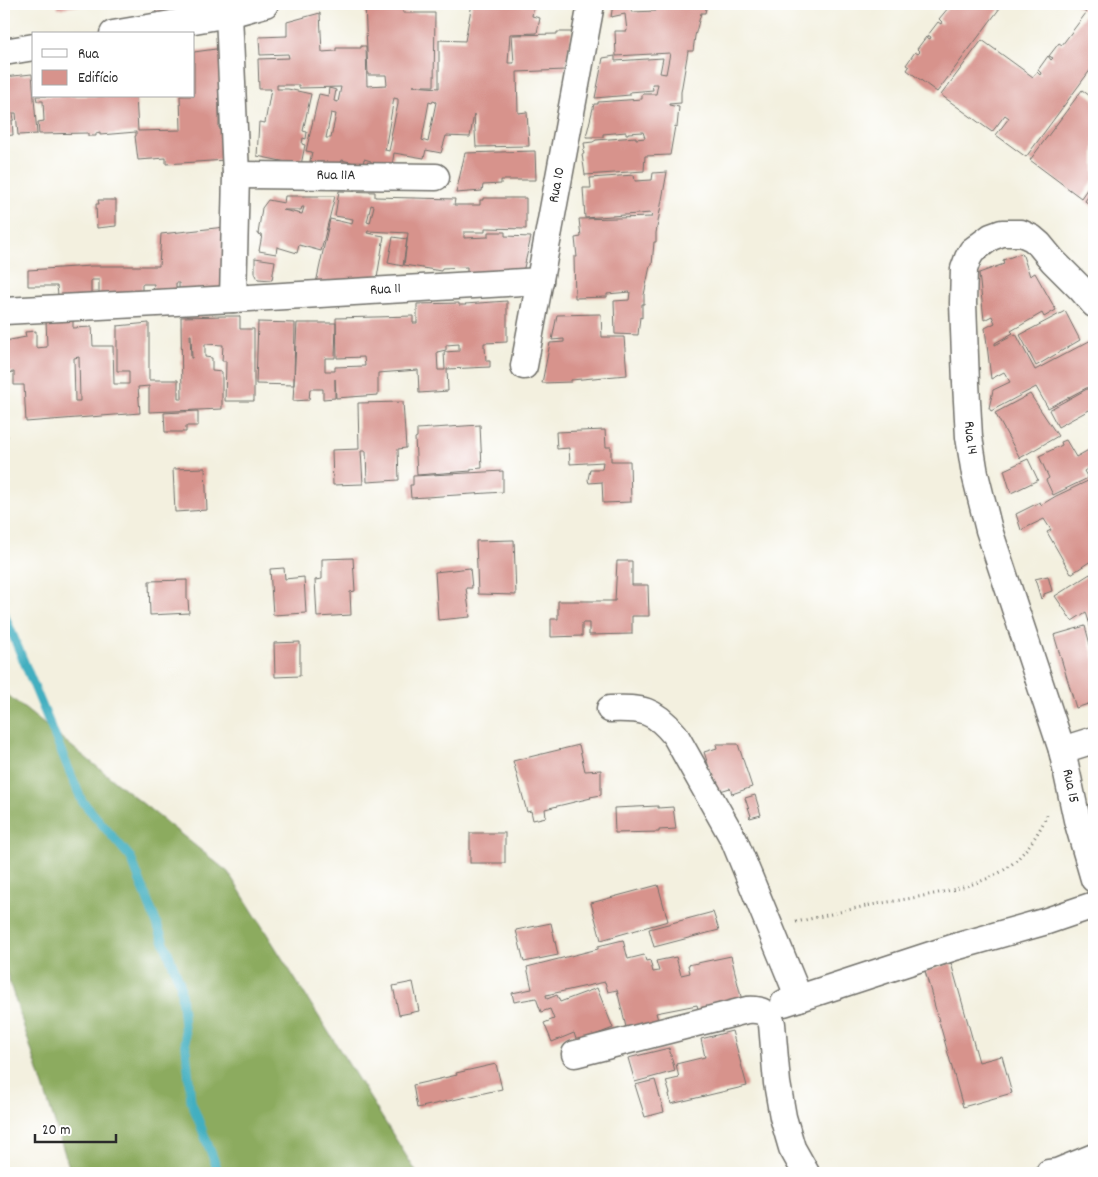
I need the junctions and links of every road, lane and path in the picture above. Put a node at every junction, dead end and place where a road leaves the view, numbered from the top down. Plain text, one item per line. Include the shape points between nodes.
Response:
1 (266, 4) edge
2 (591, 4) edge
3 (228, 9) edge
4 (122, 32) edge
5 (32, 47) edge
6 (4, 52) edge
7 (236, 176) junction
8 (436, 177) dead end
9 (540, 281) junction
10 (1090, 290) edge
11 (233, 300) junction
12 (4, 311) edge
13 (524, 366) dead end
14 (610, 709) dead end
15 (1094, 740) edge
16 (1062, 750) junction
17 (1048, 813) dead end
18 (1094, 879) edge
19 (1094, 905) edge
20 (771, 928) junction
21 (799, 998) junction
22 (762, 1011) junction
23 (575, 1054) dead end
24 (1094, 1157) edge
25 (806, 1173) edge
26 (1049, 1173) edge

1 - 3 street
2 - 9 street, Rua 10
3 - 4 street
3 - 7 street
5 - 6 street
7 - 8 street, Rua 11A
7 - 11 street
9 - 11 street, Rua 11
9 - 13 street, Rua 10
10 - 16 street, Rua 14 via 1053,261 1032,238 1021,233 992,236 972,252 964,269 962,303 966,383 975,474 989,530
11 - 12 street, Rua 11
14 - 20 street via 634,708 651,713 675,735 734,840
15 - 16 street
16 - 18 street, Rua 15
17 - 20 path via 1039,832 1011,865 984,880
19 - 21 street via 955,946
20 - 21 street
21 - 22 street
22 - 23 street via 747,1010
22 - 25 street via 772,1024 777,1083 792,1148
24 - 26 street

